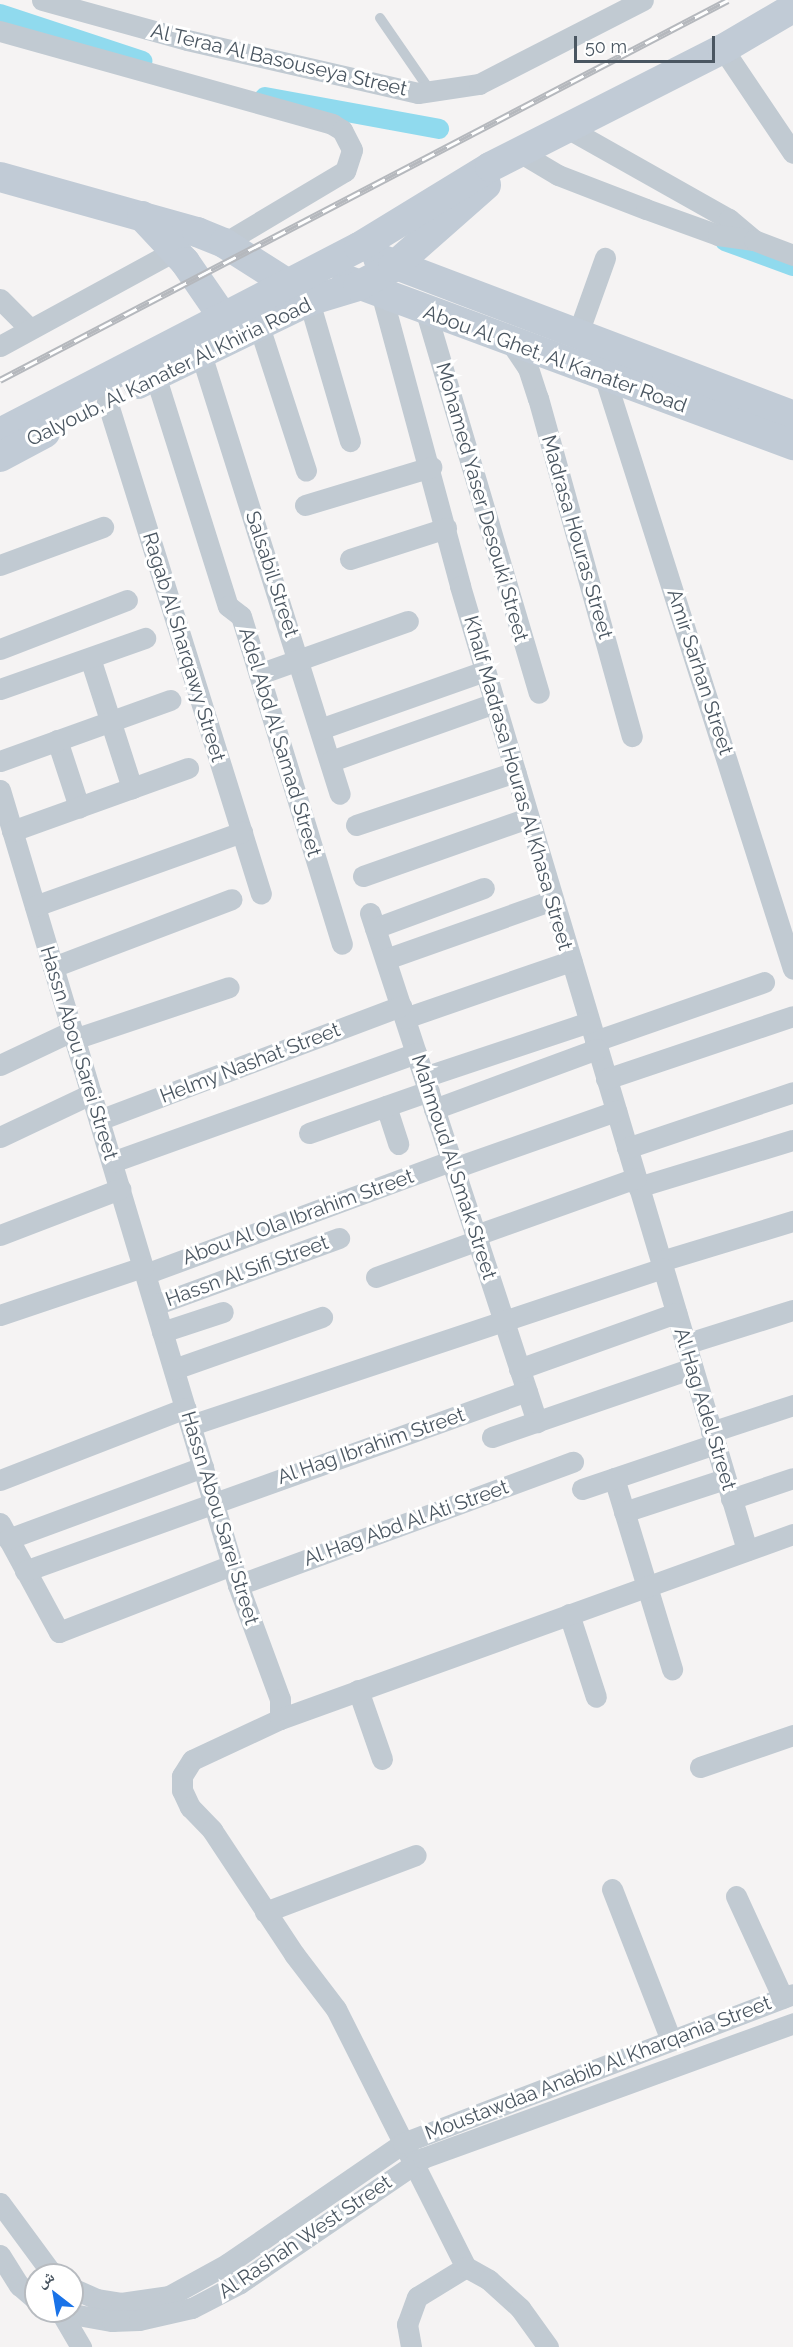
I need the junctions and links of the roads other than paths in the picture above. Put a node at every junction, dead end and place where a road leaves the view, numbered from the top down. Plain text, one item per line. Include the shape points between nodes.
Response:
1 (42, 0) edge
2 (643, 0) edge
3 (793, 9) edge
4 (380, 18) dead end
5 (0, 32) edge
6 (723, 49) junction
7 (432, 93) junction
8 (569, 129) junction
9 (793, 153) edge
10 (514, 157) junction
11 (0, 177) edge
12 (142, 216) junction
13 (754, 240) junction
14 (224, 243) junction
15 (359, 247) junction
16 (176, 250) junction
17 (793, 255) edge
18 (604, 258) dead end
19 (320, 266) junction
20 (393, 267) junction
21 (370, 291) junction
22 (298, 292) junction
23 (0, 299) edge
24 (426, 312) junction
25 (223, 317) junction
26 (259, 326) junction
27 (30, 329) junction
28 (577, 336) junction
29 (510, 343) junction
30 (0, 346) edge
31 (201, 354) junction
32 (155, 375) junction
33 (604, 375) junction
34 (107, 400) junction
35 (793, 416) edge
36 (0, 433) edge
37 (350, 441) dead end
38 (793, 446) edge
39 (0, 457) edge
40 (431, 467) junction
41 (306, 471) dead end
42 (305, 505) dead end
43 (104, 527) dead end
44 (446, 528) junction
45 (350, 559) dead end
46 (0, 565) edge
47 (128, 600) dead end
48 (408, 621) dead end
49 (145, 638) dead end
50 (0, 649) edge
51 (90, 658) junction
52 (299, 659) junction
53 (485, 671) junction
54 (259, 674) junction
55 (0, 690) edge
56 (539, 693) dead end
57 (170, 700) dead end
58 (495, 703) junction
59 (110, 721) junction
60 (320, 729) junction
61 (633, 736) dead end
62 (57, 740) junction
63 (0, 761) edge
64 (331, 761) junction
65 (188, 768) dead end
66 (515, 772) junction
67 (132, 788) junction
68 (0, 790) edge
69 (340, 795) dead end
70 (79, 807) junction
71 (528, 818) junction
72 (356, 825) dead end
73 (12, 831) junction
74 (242, 832) junction
75 (363, 876) dead end
76 (484, 888) dead end
77 (261, 894) dead end
78 (232, 899) dead end
79 (553, 900) junction
80 (34, 906) junction
81 (342, 944) dead end
82 (386, 959) junction
83 (571, 961) junction
84 (53, 967) junction
85 (793, 969) edge
86 (764, 982) dead end
87 (229, 987) dead end
88 (403, 1012) junction
89 (793, 1016) edge
90 (73, 1035) junction
91 (594, 1037) junction
92 (416, 1053) junction
93 (0, 1065) edge
94 (606, 1079) junction
95 (429, 1092) junction
96 (793, 1092) edge
97 (91, 1094) junction
98 (386, 1106) junction
99 (616, 1111) junction
100 (99, 1120) junction
101 (309, 1134) dead end
102 (0, 1137) edge
103 (793, 1140) edge
104 (399, 1144) dead end
105 (627, 1148) junction
106 (112, 1162) junction
107 (453, 1165) junction
108 (637, 1183) junction
109 (120, 1189) junction
110 (793, 1221) edge
111 (0, 1235) edge
112 (339, 1238) dead end
113 (477, 1238) junction
114 (662, 1265) junction
115 (144, 1270) junction
116 (376, 1277) dead end
117 (154, 1305) junction
118 (793, 1310) edge
119 (223, 1312) dead end
120 (676, 1313) junction
121 (0, 1315) edge
122 (322, 1317) dead end
123 (504, 1321) junction
124 (162, 1332) junction
125 (685, 1344) junction
126 (692, 1368) junction
127 (174, 1369) junction
128 (519, 1369) junction
129 (527, 1391) junction
130 (793, 1405) edge
131 (188, 1417) junction
132 (537, 1422) junction
133 (492, 1437) dead end
134 (713, 1438) junction
135 (573, 1462) dead end
136 (203, 1467) junction
137 (614, 1478) junction
138 (793, 1478) edge
139 (0, 1480) edge
140 (582, 1489) dead end
141 (728, 1489) junction
142 (214, 1502) junction
143 (624, 1512) junction
144 (4, 1531) edge
145 (793, 1534) edge
146 (747, 1550) junction
147 (25, 1571) junction
148 (235, 1575) junction
149 (646, 1586) junction
150 (569, 1614) junction
151 (672, 1669) dead end
152 (358, 1690) junction
153 (596, 1697) dead end
154 (280, 1719) junction
155 (793, 1735) edge
156 (382, 1759) dead end
157 (700, 1767) dead end
158 (416, 1855) dead end
159 (612, 1889) dead end
160 (736, 1896) dead end
161 (265, 1912) junction
162 (788, 1996) edge
163 (793, 2023) edge
164 (671, 2040) junction
165 (403, 2143) junction
166 (413, 2165) junction
167 (0, 2203) edge
168 (21, 2235) junction
169 (0, 2249) edge
170 (0, 2255) edge
171 (43, 2263) edge
172 (466, 2267) junction
173 (24, 2289) edge
174 (84, 2293) edge
175 (84, 2316) edge
176 (65, 2323) edge
177 (81, 2347) edge
178 (411, 2347) edge
179 (548, 2347) edge

1 - 7 street, Al Teraa Al Basouseya Street via 397,91
2 - 7 street, Al Teraa Al Basouseya Street via 479,84
3 - 6 main road, Qalyoub, Al Kanater Al Khiria Road
4 - 7 lane
5 - 14 street via 332,124 342,130 352,150 345,171
6 - 8 main road, Qalyoub, Al Kanater Al Khiria Road
6 - 9 street
8 - 10 main road, Qalyoub, Al Kanater Al Khiria Road
8 - 13 street via 729,219
10 - 13 street via 718,235
10 - 15 main road, Qalyoub, Al Kanater Al Khiria Road
10 - 20 main road, Qalyoub, Al Kanater Al Khiria Road
11 - 12 main road
12 - 14 main road
12 - 16 main road
13 - 17 street
14 - 22 main road
15 - 19 main road, Qalyoub, Al Kanater Al Khiria Road
15 - 20 main road, Abou Al Ghet, Al Kanater Road
16 - 25 main road
16 - 27 street
18 - 28 street
19 - 21 main road, Abou Al Ghet, Al Kanater Road
19 - 22 main road, Qalyoub, Al Kanater Al Khiria Road
20 - 21 main road, Qalyoub, Al Kanater Al Khiria Road
20 - 28 main road, Abou Al Ghet, Al Kanater Road
21 - 22 main road, Qalyoub, Al Kanater Al Khiria Road
21 - 24 main road, Abou Al Ghet, Al Kanater Road
21 - 40 street, Khalf Madrasa Houras Al Khasa Street
22 - 25 main road, Qalyoub, Al Kanater Al Khiria Road
22 - 26 main road, Qalyoub, Al Kanater Al Khiria Road
22 - 37 street
23 - 27 street
24 - 29 main road, Abou Al Ghet, Al Kanater Road
24 - 56 street, Mohamed Yaser Desouki Street
25 - 36 main road, Qalyoub, Al Kanater Al Khiria Road
26 - 31 main road, Qalyoub, Al Kanater Al Khiria Road
26 - 41 street
27 - 30 street
28 - 35 main road, Abou Al Ghet, Al Kanater Road
29 - 33 main road, Abou Al Ghet, Al Kanater Road
29 - 61 street, Madrasa Houras Street via 528,368 538,398
31 - 32 main road, Qalyoub, Al Kanater Al Khiria Road
31 - 52 street, Salsabil Street
32 - 34 main road, Qalyoub, Al Kanater Al Khiria Road
32 - 54 street, Adel Abd Al Samad Street via 228,606 241,616
33 - 38 main road, Abou Al Ghet, Al Kanater Road
33 - 85 street, Amir Sarhan Street
34 - 39 main road, Qalyoub, Al Kanater Al Khiria Road
34 - 74 street, Ragab Al Sharqawy Street
40 - 42 street
40 - 44 street, Khalf Madrasa Houras Al Khasa Street
43 - 46 street
44 - 45 street
44 - 53 street, Khalf Madrasa Houras Al Khasa Street
47 - 50 street
48 - 52 street
49 - 51 street
51 - 55 street
51 - 59 street
52 - 54 street
52 - 60 street, Salsabil Street
53 - 58 street, Khalf Madrasa Houras Al Khasa Street
53 - 60 street
54 - 81 street, Adel Abd Al Samad Street
57 - 59 street
58 - 64 street
58 - 66 street, Khalf Madrasa Houras Al Khasa Street
59 - 62 street
59 - 67 street
60 - 64 street, Salsabil Street
62 - 63 street
62 - 70 street
64 - 69 street, Salsabil Street
65 - 67 street
66 - 71 street, Khalf Madrasa Houras Al Khasa Street
66 - 72 street
67 - 70 street
68 - 73 street, Hassn Abou Sarei Street
70 - 73 street
71 - 75 street
71 - 79 street, Khalf Madrasa Houras Al Khasa Street
73 - 80 street, Hassn Abou Sarei Street
74 - 77 street, Ragab Al Sharqawy Street
74 - 80 street
76 - 82 street, Mahmoud Al Smak Street via 373,920
78 - 84 street
79 - 82 street
79 - 83 street, Khalf Madrasa Houras Al Khasa Street
80 - 84 street, Hassn Abou Sarei Street
82 - 88 street, Mahmoud Al Smak Street
83 - 88 street, Helmy Nashat Street
83 - 91 street, Khalf Madrasa Houras Al Khasa Street
84 - 90 street, Hassn Abou Sarei Street
86 - 91 street
87 - 90 street
88 - 92 street, Mahmoud Al Smak Street
88 - 100 street, Helmy Nashat Street
89 - 94 street
90 - 93 street
90 - 97 street, Hassn Abou Sarei Street
91 - 94 street, Khalf Madrasa Houras Al Khasa Street
91 - 95 street
91 - 95 street
92 - 95 street, Mahmoud Al Smak Street
92 - 106 street
94 - 99 street, Khalf Madrasa Houras Al Khasa Street
95 - 98 street
95 - 107 street, Mahmoud Al Smak Street
96 - 105 street
97 - 100 street, Hassn Abou Sarei Street
97 - 102 street
98 - 101 street
98 - 104 street
99 - 105 street, Khalf Madrasa Houras Al Khasa Street
99 - 107 street, Abou Al Ola Ibrahim Street
100 - 106 street, Hassn Abou Sarei Street
103 - 108 street
105 - 108 street, Khalf Madrasa Houras Al Khasa Street
106 - 109 street, Hassn Abou Sarei Street
107 - 113 street, Mahmoud Al Smak Street
107 - 115 street, Abou Al Ola Ibrahim Street
108 - 113 street
108 - 114 street, Khalf Madrasa Houras Al Khasa Street
109 - 111 street
109 - 115 street, Hassn Abou Sarei Street
110 - 114 street
112 - 117 street, Hassn Al Sifi Street
113 - 116 street
113 - 123 street, Mahmoud Al Smak Street
114 - 120 street, Al Hag Adel Street
114 - 123 street
115 - 117 street, Hassn Abou Sarei Street
115 - 121 street, Abou Al Ola Ibrahim Street
117 - 124 street, Hassn Abou Sarei Street
118 - 125 street
119 - 124 street
120 - 125 street, Al Hag Adel Street
120 - 128 street
122 - 127 street
123 - 128 street, Mahmoud Al Smak Street
123 - 131 street
124 - 127 street, Hassn Abou Sarei Street
125 - 126 street, Al Hag Adel Street
126 - 132 street
126 - 134 street, Al Hag Adel Street
127 - 131 street, Hassn Abou Sarei Street
128 - 129 street, Mahmoud Al Smak Street
129 - 132 street, Mahmoud Al Smak Street
129 - 142 street, Al Hag Ibrahim Street
130 - 134 street
131 - 136 street, Hassn Abou Sarei Street
131 - 139 street
132 - 133 street
134 - 137 street
134 - 141 street, Al Hag Adel Street
135 - 148 street, Al Hag Abd Al Ati Street
136 - 142 street, Hassn Abou Sarei Street
136 - 144 street
137 - 140 street
137 - 143 street
138 - 141 street
141 - 143 street
141 - 146 street, Al Hag Adel Street
142 - 147 street, Al Hag Ibrahim Street
142 - 148 street, Hassn Abou Sarei Street
143 - 149 street
144 - 147 street
145 - 146 street
146 - 149 street
147 - 148 street, Al Hag Abd Al Ati Street via 54,1628 62,1632
148 - 154 street, Hassn Abou Sarei Street via 280,1699
149 - 150 street
149 - 151 street
150 - 152 street
150 - 153 street
152 - 154 street
152 - 156 street
154 - 161 street via 192,1761 181,1782 190,1807 212,1830
155 - 157 street
158 - 161 street
159 - 164 street
160 - 162 street
161 - 165 street via 336,2009
162 - 164 street, Moustawdaa Anabib Al Kharqania Street
163 - 166 street, Moustawdaa Anabib Al Kharqania Street via 433,2153
164 - 165 street, Moustawdaa Anabib Al Kharqania Street
165 - 166 street
165 - 174 street, Al Rashah West Street via 196,2284 146,2302 121,2304
166 - 172 street
166 - 175 street, Al Rashah West Street via 240,2283 192,2308 121,2321
167 - 168 street
168 - 169 street
168 - 171 street
170 - 173 street
172 - 178 street via 417,2297 407,2324
172 - 179 street via 489,2280 520,2308
176 - 177 street

